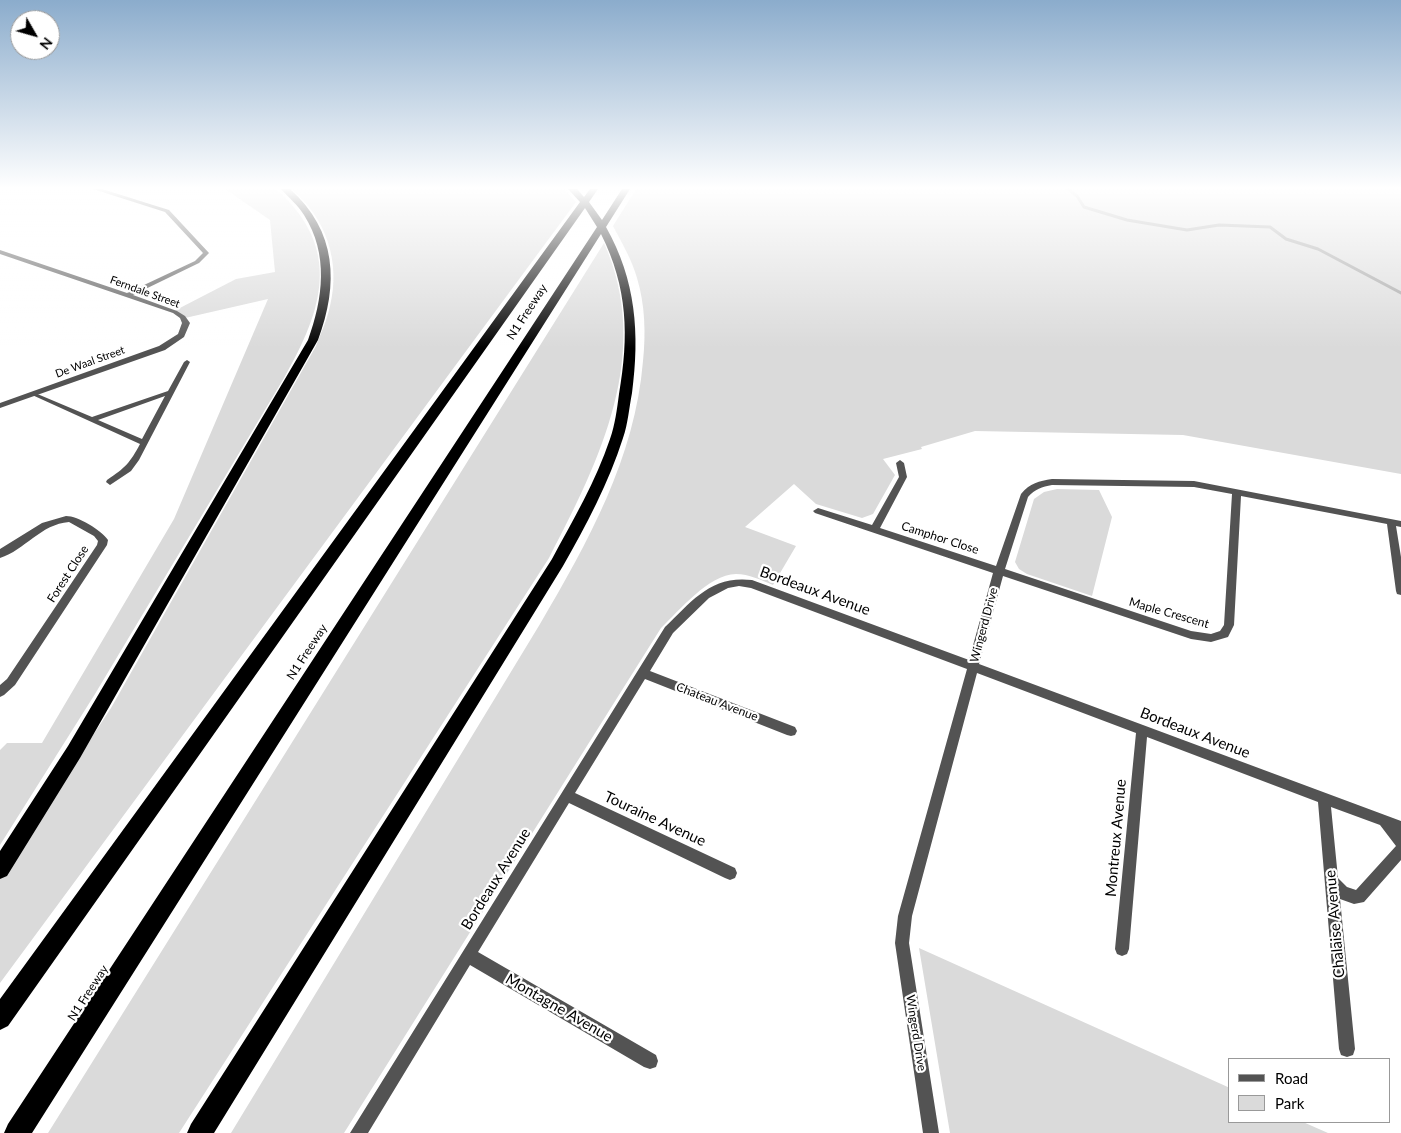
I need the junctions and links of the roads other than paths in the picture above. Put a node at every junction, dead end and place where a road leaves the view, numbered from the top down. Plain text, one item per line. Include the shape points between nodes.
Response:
1 (196, 242) edge
2 (322, 242) edge
3 (556, 242) edge
4 (592, 242) edge
5 (611, 242) edge
6 (0, 252) edge
7 (126, 296) junction
8 (184, 331) joint
9 (187, 362) dead end
10 (171, 392) junction
11 (33, 394) junction
12 (0, 406) edge
13 (92, 420) junction
14 (144, 443) junction
15 (900, 463) dead end
16 (110, 482) dead end
17 (1237, 492) junction
18 (818, 511) dead end
19 (1396, 523) edge
20 (874, 530) junction
21 (0, 554) edge
22 (998, 571) junction
23 (1401, 591) edge
24 (973, 667) junction
25 (642, 673) junction
26 (0, 692) edge
27 (791, 730) dead end
28 (1142, 731) junction
29 (566, 795) junction
30 (1324, 799) junction
31 (1375, 818) junction
32 (1401, 827) edge
33 (1401, 842) edge
34 (1401, 850) edge
35 (0, 869) edge
36 (730, 873) dead end
37 (1330, 878) junction
38 (1122, 949) dead end
39 (468, 955) junction
40 (0, 1018) edge
41 (1346, 1049) dead end
42 (650, 1061) dead end
43 (17, 1133) edge
44 (200, 1133) edge
45 (358, 1133) edge
46 (931, 1133) edge

1 - 7 street via 206,253 198,262
2 - 35 highway via 328,278 324,308 313,340 74,752
3 - 40 highway, N1 Freeway
4 - 43 highway, N1 Freeway
5 - 44 highway via 629,295 633,341 618,436 597,488 558,562
6 - 7 street, Ferndale Street
7 - 8 street, Ferndale Street via 179,314 186,323
8 - 11 street, De Waal Street via 162,348
9 - 10 lane
10 - 13 lane
10 - 14 lane
11 - 12 street, De Waal Street
11 - 13 lane
13 - 14 lane
14 - 16 lane via 128,469
15 - 20 street via 903,476
17 - 19 street, Wingerd Drive
17 - 22 street, Wingerd Drive via 1194,484 1039,484 1024,496
17 - 22 street, Maple Crescent via 1229,625 1219,636 1192,635
18 - 20 street, Camphor Close
19 - 23 street
20 - 22 street, Camphor Close
21 - 26 street, Forest Close via 45,525 66,519 103,540 11,682
22 - 24 street, Wingerd Drive
24 - 25 street, Bordeaux Avenue via 740,581 728,582 710,592 669,630
24 - 28 street, Bordeaux Avenue
24 - 46 street, Wingerd Drive via 905,916 902,943
25 - 27 street, Chateau Avenue
25 - 29 street, Bordeaux Avenue
28 - 30 street, Bordeaux Avenue
28 - 38 street, Montreux Avenue
29 - 36 street, Touraine Avenue
29 - 39 street, Bordeaux Avenue
30 - 31 street, Bordeaux Avenue
30 - 37 street, Chalaise Avenue
31 - 32 street, Bordeaux Avenue
31 - 33 street, Bordeaux Avenue via 1392,829
34 - 37 street via 1359,897 1346,895
37 - 41 street, Chalaise Avenue
39 - 42 street, Montagne Avenue
39 - 45 street, Bordeaux Avenue

